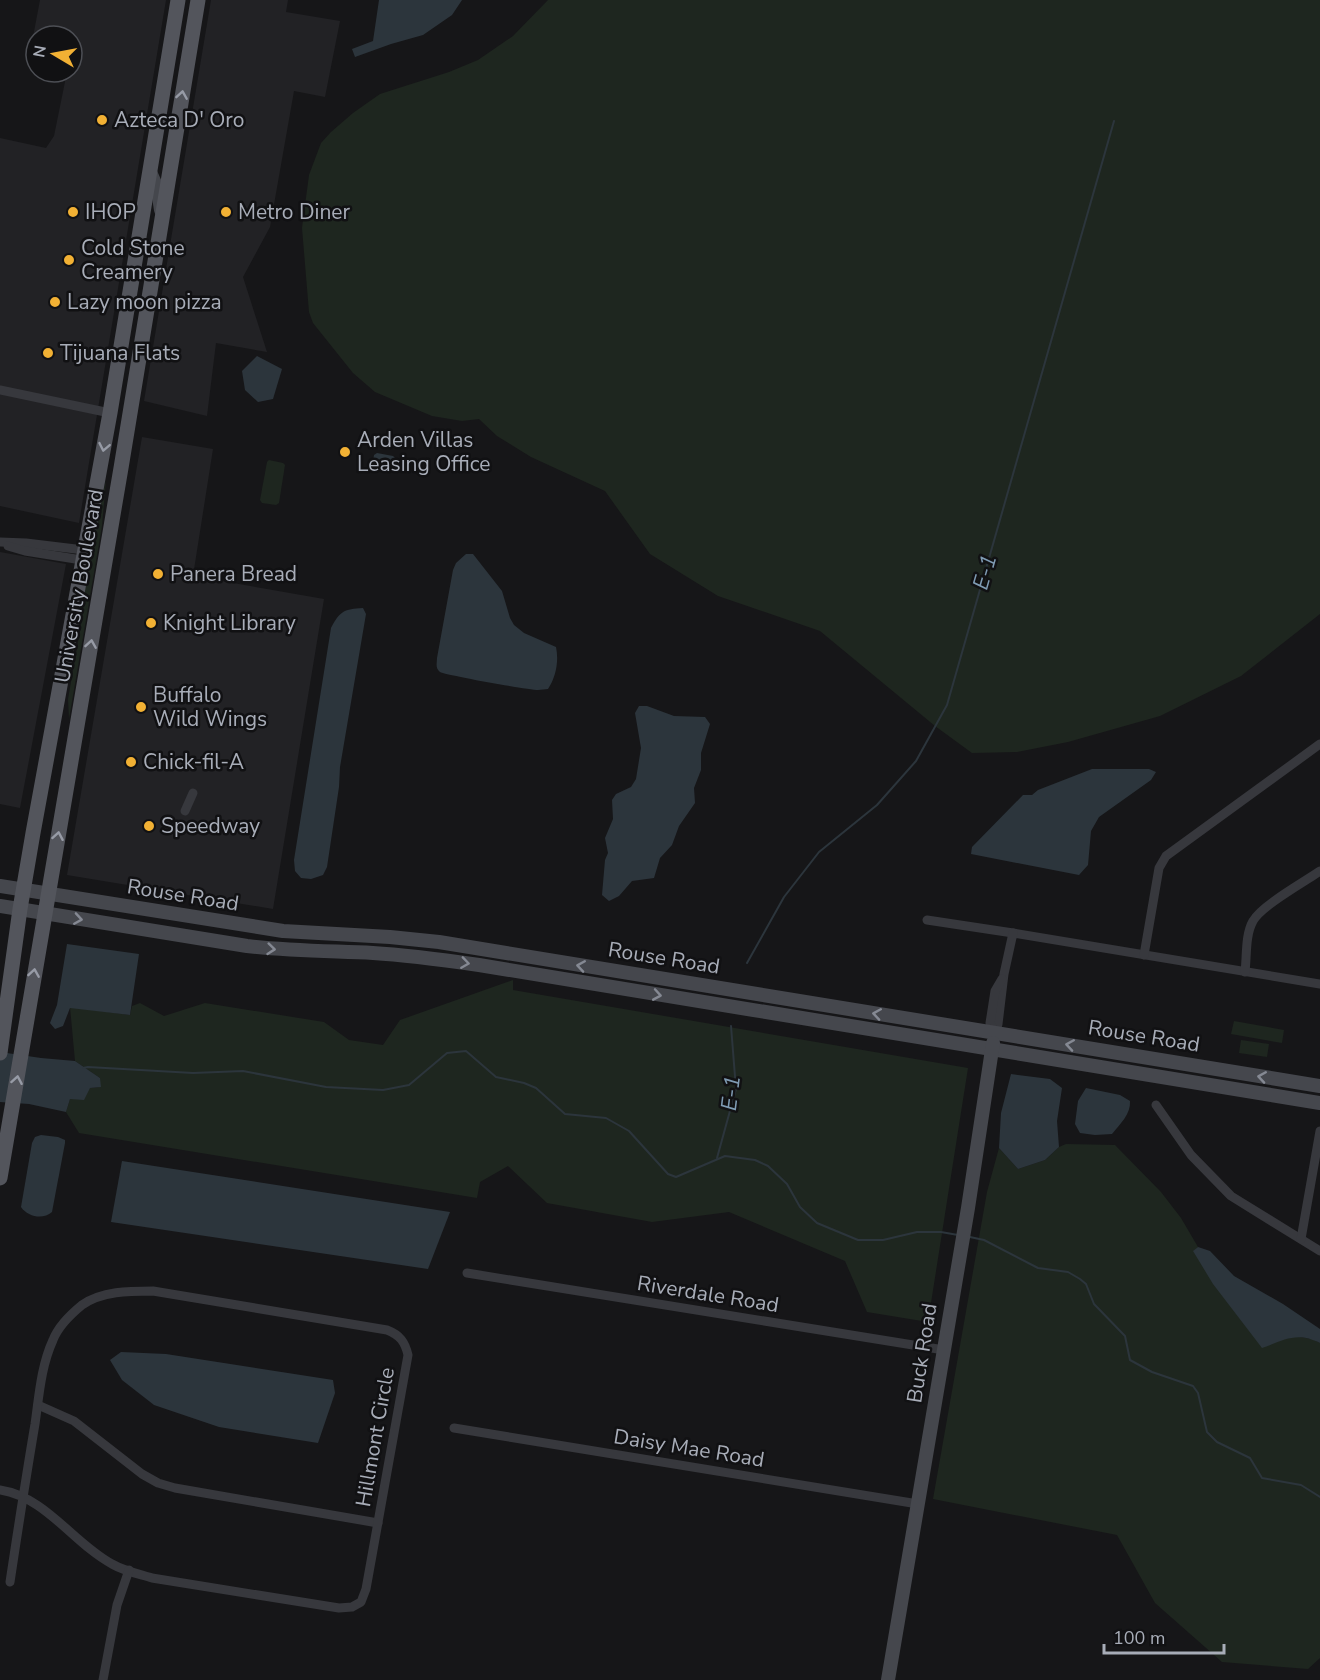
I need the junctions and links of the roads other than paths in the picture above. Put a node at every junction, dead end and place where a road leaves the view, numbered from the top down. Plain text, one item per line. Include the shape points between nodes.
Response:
1 (178, 0) edge
2 (198, 0) edge
3 (157, 128) junction
4 (172, 154) junction
5 (150, 172) junction
6 (162, 215) junction
7 (117, 369) junction
8 (0, 390) edge
9 (110, 413) junction
10 (129, 420) junction
11 (121, 468) junction
12 (0, 543) edge
13 (83, 555) junction
14 (1320, 744) edge
15 (193, 793) dead end
16 (185, 811) dead end
17 (1320, 871) edge
18 (0, 886) edge
19 (24, 890) junction
20 (47, 894) junction
21 (0, 906) edge
22 (20, 909) junction
23 (44, 913) junction
24 (927, 920) dead end
25 (1013, 933) junction
26 (439, 942) junction
27 (1144, 955) junction
28 (436, 959) junction
29 (1245, 972) junction
30 (1320, 984) edge
31 (995, 1033) junction
32 (992, 1050) junction
33 (0, 1053) edge
34 (1320, 1086) edge
35 (1320, 1102) edge
36 (1156, 1105) dead end
37 (1320, 1131) edge
38 (0, 1178) edge
39 (1301, 1239) junction
40 (1320, 1251) edge
41 (467, 1273) dead end
42 (944, 1350) junction
43 (38, 1404) junction
44 (454, 1428) dead end
45 (0, 1490) edge
46 (23, 1498) junction
47 (918, 1504) junction
48 (378, 1523) junction
49 (129, 1570) junction
50 (10, 1582) dead end
51 (103, 1680) edge
52 (888, 1680) edge

1 - 3 main road, University Boulevard
4 -> 2 main road, University Boulevard
3 - 4 street via 162,147
3 - 5 main road, University Boulevard
4 - 6 main road, University Boulevard
5 - 6 street
5 - 7 main road, University Boulevard
6 - 10 main road, University Boulevard
7 - 9 main road, University Boulevard
7 - 10 main road via 123,412
8 - 9 street
9 - 11 main road via 119,426
9 -> 13 main road, University Boulevard
10 - 11 main road, University Boulevard
20 -> 11 main road, University Boulevard
12 - 13 street via 26,543
13 - 19 main road, University Boulevard
14 - 27 street via 1166,855 1159,868
15 - 16 street
17 - 29 street via 1262,910 1253,921
18 - 19 street, Rouse Road
19 - 20 street, Rouse Road
19 - 22 main road, University Boulevard
20 - 23 main road, University Boulevard
20 - 26 street, Rouse Road via 283,932
21 - 22 street, Rouse Road
22 - 23 street, Rouse Road
22 - 33 main road, University Boulevard
23 -> 28 street, Rouse Road via 287,951
38 -> 23 main road, University Boulevard
24 - 25 street
25 - 27 street
25 - 31 street, Buck Road via 999,992
26 - 28 street
31 -> 26 street, Rouse Road
27 - 29 street
28 -> 32 street, Rouse Road
29 - 30 street
31 - 32 street, Buck Road
34 -> 31 street, Rouse Road
32 - 35 street, Rouse Road
32 - 42 street, Buck Road
36 - 39 street via 1191,1155 1231,1196
37 - 39 street
39 - 40 street
41 - 42 street, Riverdale Road
42 - 47 street, Buck Road
43 - 46 street, Hillmont Circle
43 - 48 street via 74,1421 158,1483
43 - 48 street, Hillmont Circle via 45,1361 53,1338 66,1320 83,1304 124,1291 153,1291 387,1330 397,1334 408,1354
44 - 47 street, Daisy Mae Road
45 - 46 street, Hillmont Circle
46 - 49 street, Hillmont Circle via 42,1508 112,1565
46 - 50 street
47 - 52 street, Buck Road
48 - 49 street, Hillmont Circle via 366,1589 361,1602 352,1607 164,1580
49 - 51 street via 117,1605

